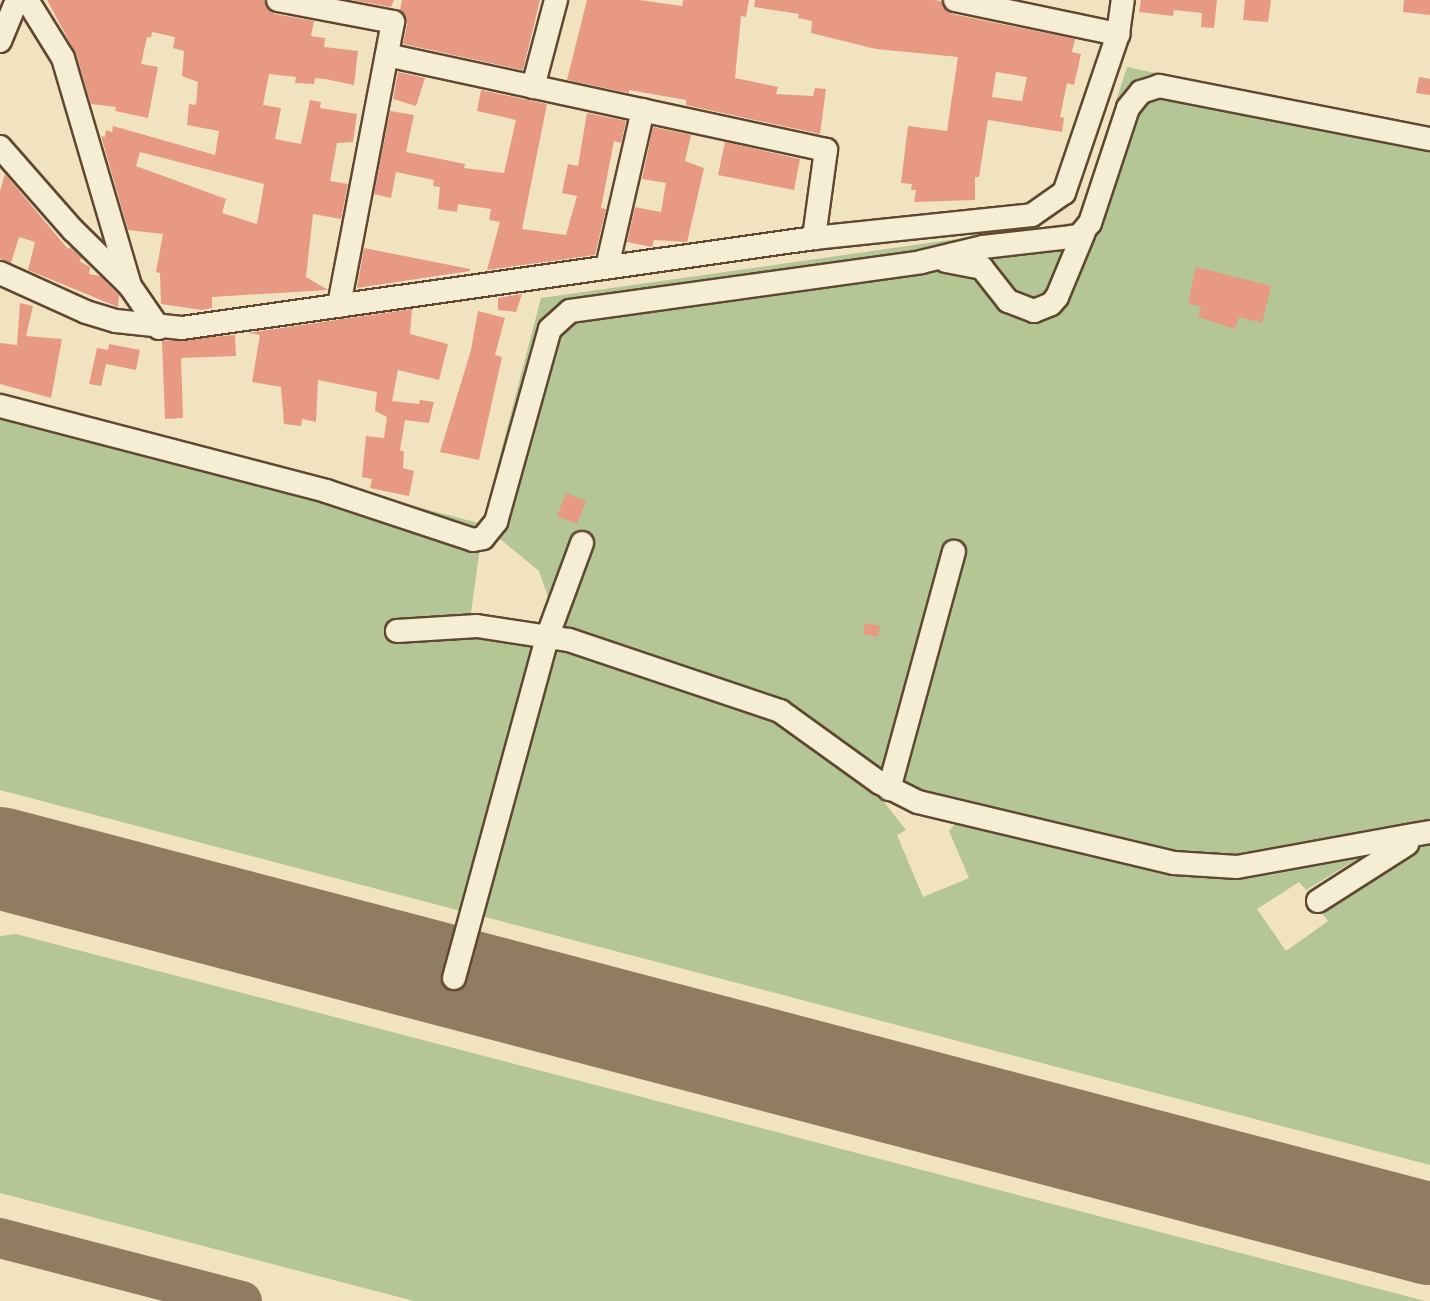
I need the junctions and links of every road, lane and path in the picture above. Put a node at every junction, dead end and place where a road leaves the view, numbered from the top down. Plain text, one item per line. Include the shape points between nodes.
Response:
1 (17, 0) edge
2 (27, 0) edge
3 (278, 0) edge
4 (556, 0) edge
5 (955, 0) edge
6 (1123, 0) edge
7 (1118, 34) junction
8 (0, 41) edge
9 (387, 55) junction
10 (533, 87) junction
11 (643, 110) junction
12 (1430, 139) edge
13 (0, 147) edge
14 (1084, 232) junction
15 (814, 238) junction
16 (933, 260) junction
17 (607, 267) junction
18 (0, 273) edge
19 (130, 286) junction
20 (339, 306) junction
21 (159, 328) junction
22 (0, 406) edge
23 (582, 543) dead end
24 (954, 552) dead end
25 (397, 631) dead end
26 (548, 635) junction
27 (889, 789) junction
28 (1428, 833) edge
29 (1318, 901) dead end
30 (454, 978) dead end

1 - 8 street
2 - 19 street via 63,58
3 - 9 street via 393,22
4 - 10 street
5 - 7 street
6 - 7 street
7 - 15 street via 1064,193 1032,215
9 - 10 street
9 - 20 street
10 - 11 street
11 - 15 street via 826,150
11 - 17 street
12 - 14 street via 1178,87 1150,88 1133,99 1122,117
13 - 19 street
14 - 16 street
14 - 16 street via 1057,297 1034,311 1008,301 982,268
15 - 17 street
16 - 22 street via 576,309 564,315 550,329 496,522 483,538 473,540 326,491
17 - 20 street
18 - 21 street via 86,312
19 - 21 street
20 - 21 street
23 - 26 street
24 - 27 street
25 - 26 street via 477,626
26 - 27 street via 780,711
26 - 30 street
27 - 28 street via 934,806 1194,866 1237,867
28 - 29 street

